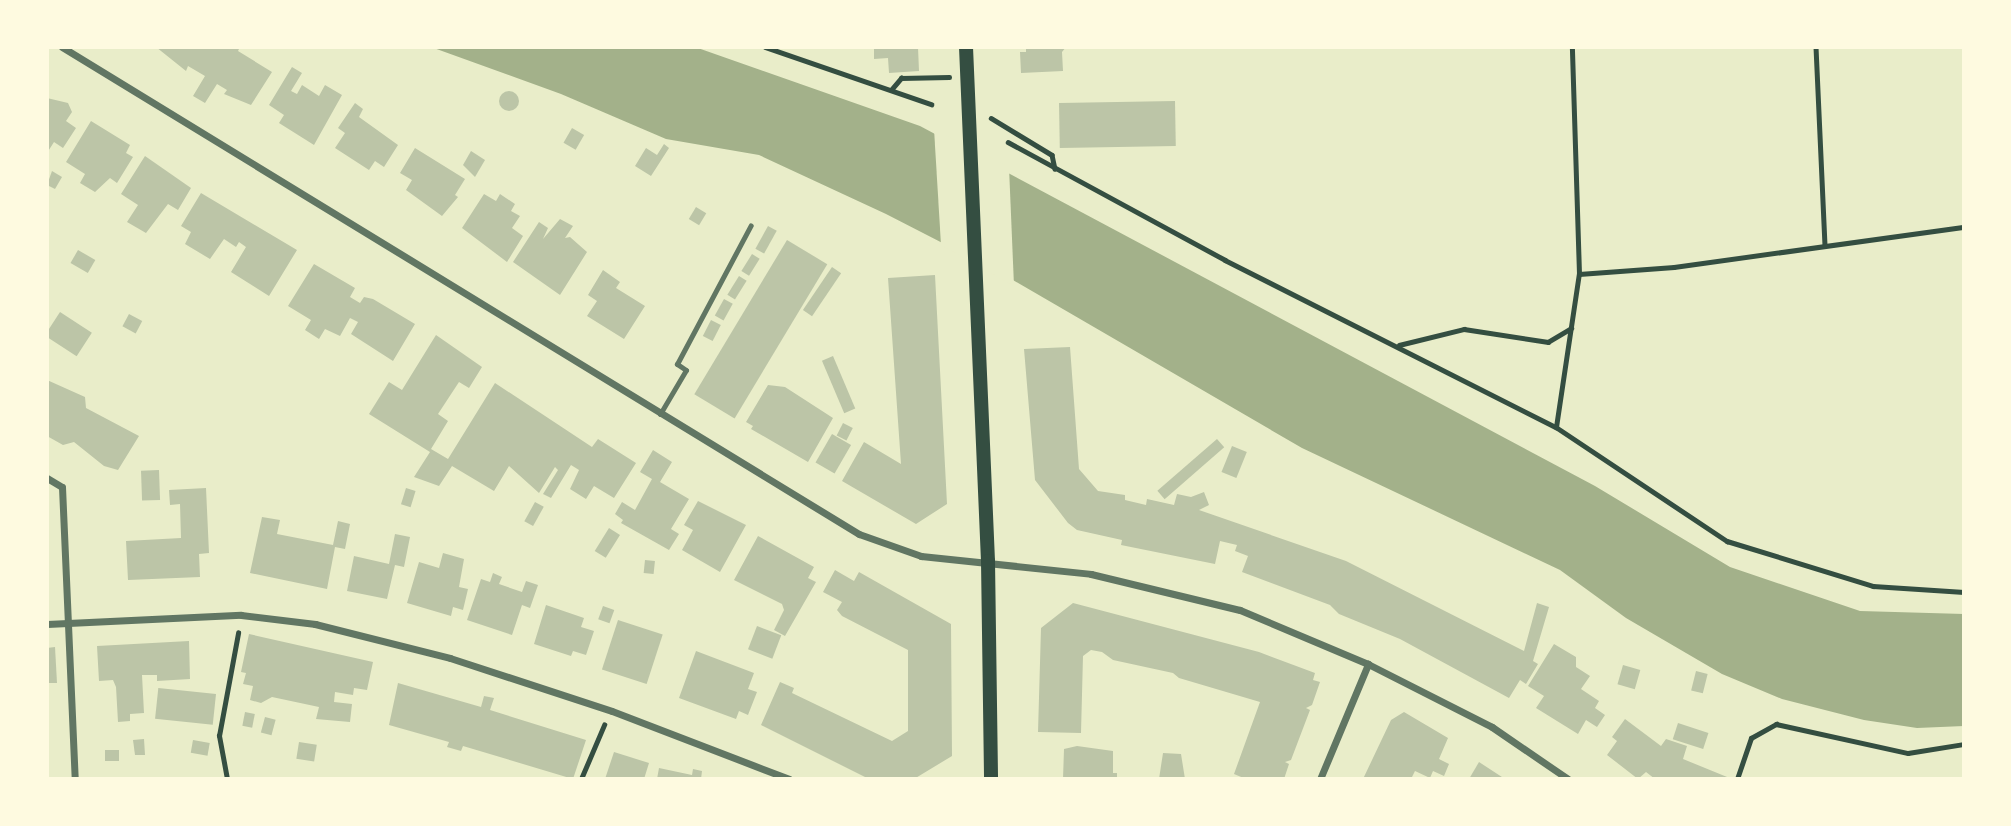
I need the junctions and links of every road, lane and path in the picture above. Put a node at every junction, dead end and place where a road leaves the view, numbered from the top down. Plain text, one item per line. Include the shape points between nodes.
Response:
1 (62, 47) edge
2 (765, 47) edge
3 (965, 47) edge
4 (1572, 47) edge
5 (1816, 47) edge
6 (967, 77) junction
7 (891, 90) junction
8 (931, 104) dead end
9 (969, 106) junction
10 (1008, 142) dead end
11 (1055, 170) junction
12 (751, 225) dead end
13 (1964, 227) edge
14 (1825, 246) junction
15 (1580, 274) junction
16 (1571, 327) junction
17 (1399, 345) junction
18 (660, 414) junction
19 (1556, 427) junction
20 (47, 478) edge
21 (988, 561) junction
22 (1964, 592) edge
23 (241, 615) junction
24 (68, 623) junction
25 (47, 624) edge
26 (1368, 664) junction
27 (612, 711) junction
28 (1964, 744) edge
29 (75, 779) edge
30 (227, 779) edge
31 (582, 779) edge
32 (789, 779) edge
33 (991, 779) edge
34 (1320, 779) edge
35 (1568, 779) edge
36 (1737, 779) edge

1 - 18 street
2 - 7 path
3 - 6 main road
4 - 15 path
5 - 14 path
6 - 7 path via 901,78
6 - 9 main road
7 - 8 path
9 - 11 path via 1052,155
9 - 21 main road
10 - 11 path
11 - 17 path
12 - 18 lane via 677,364 686,370
13 - 14 path
14 - 15 path
15 - 16 path
16 - 17 path via 1548,342 1464,329
16 - 19 path
17 - 19 path
18 - 21 street via 859,534 921,556
19 - 22 path via 1727,541 1873,586
20 - 24 street via 62,487
21 - 26 street via 1091,574 1240,610
21 - 33 main road
23 - 24 street
23 - 27 street via 315,624 450,658
23 - 30 path via 219,736
24 - 25 street
24 - 29 street
26 - 34 street
26 - 35 street via 1492,727
27 - 31 path
27 - 32 street
28 - 36 path via 1897,751 1776,724 1751,738

